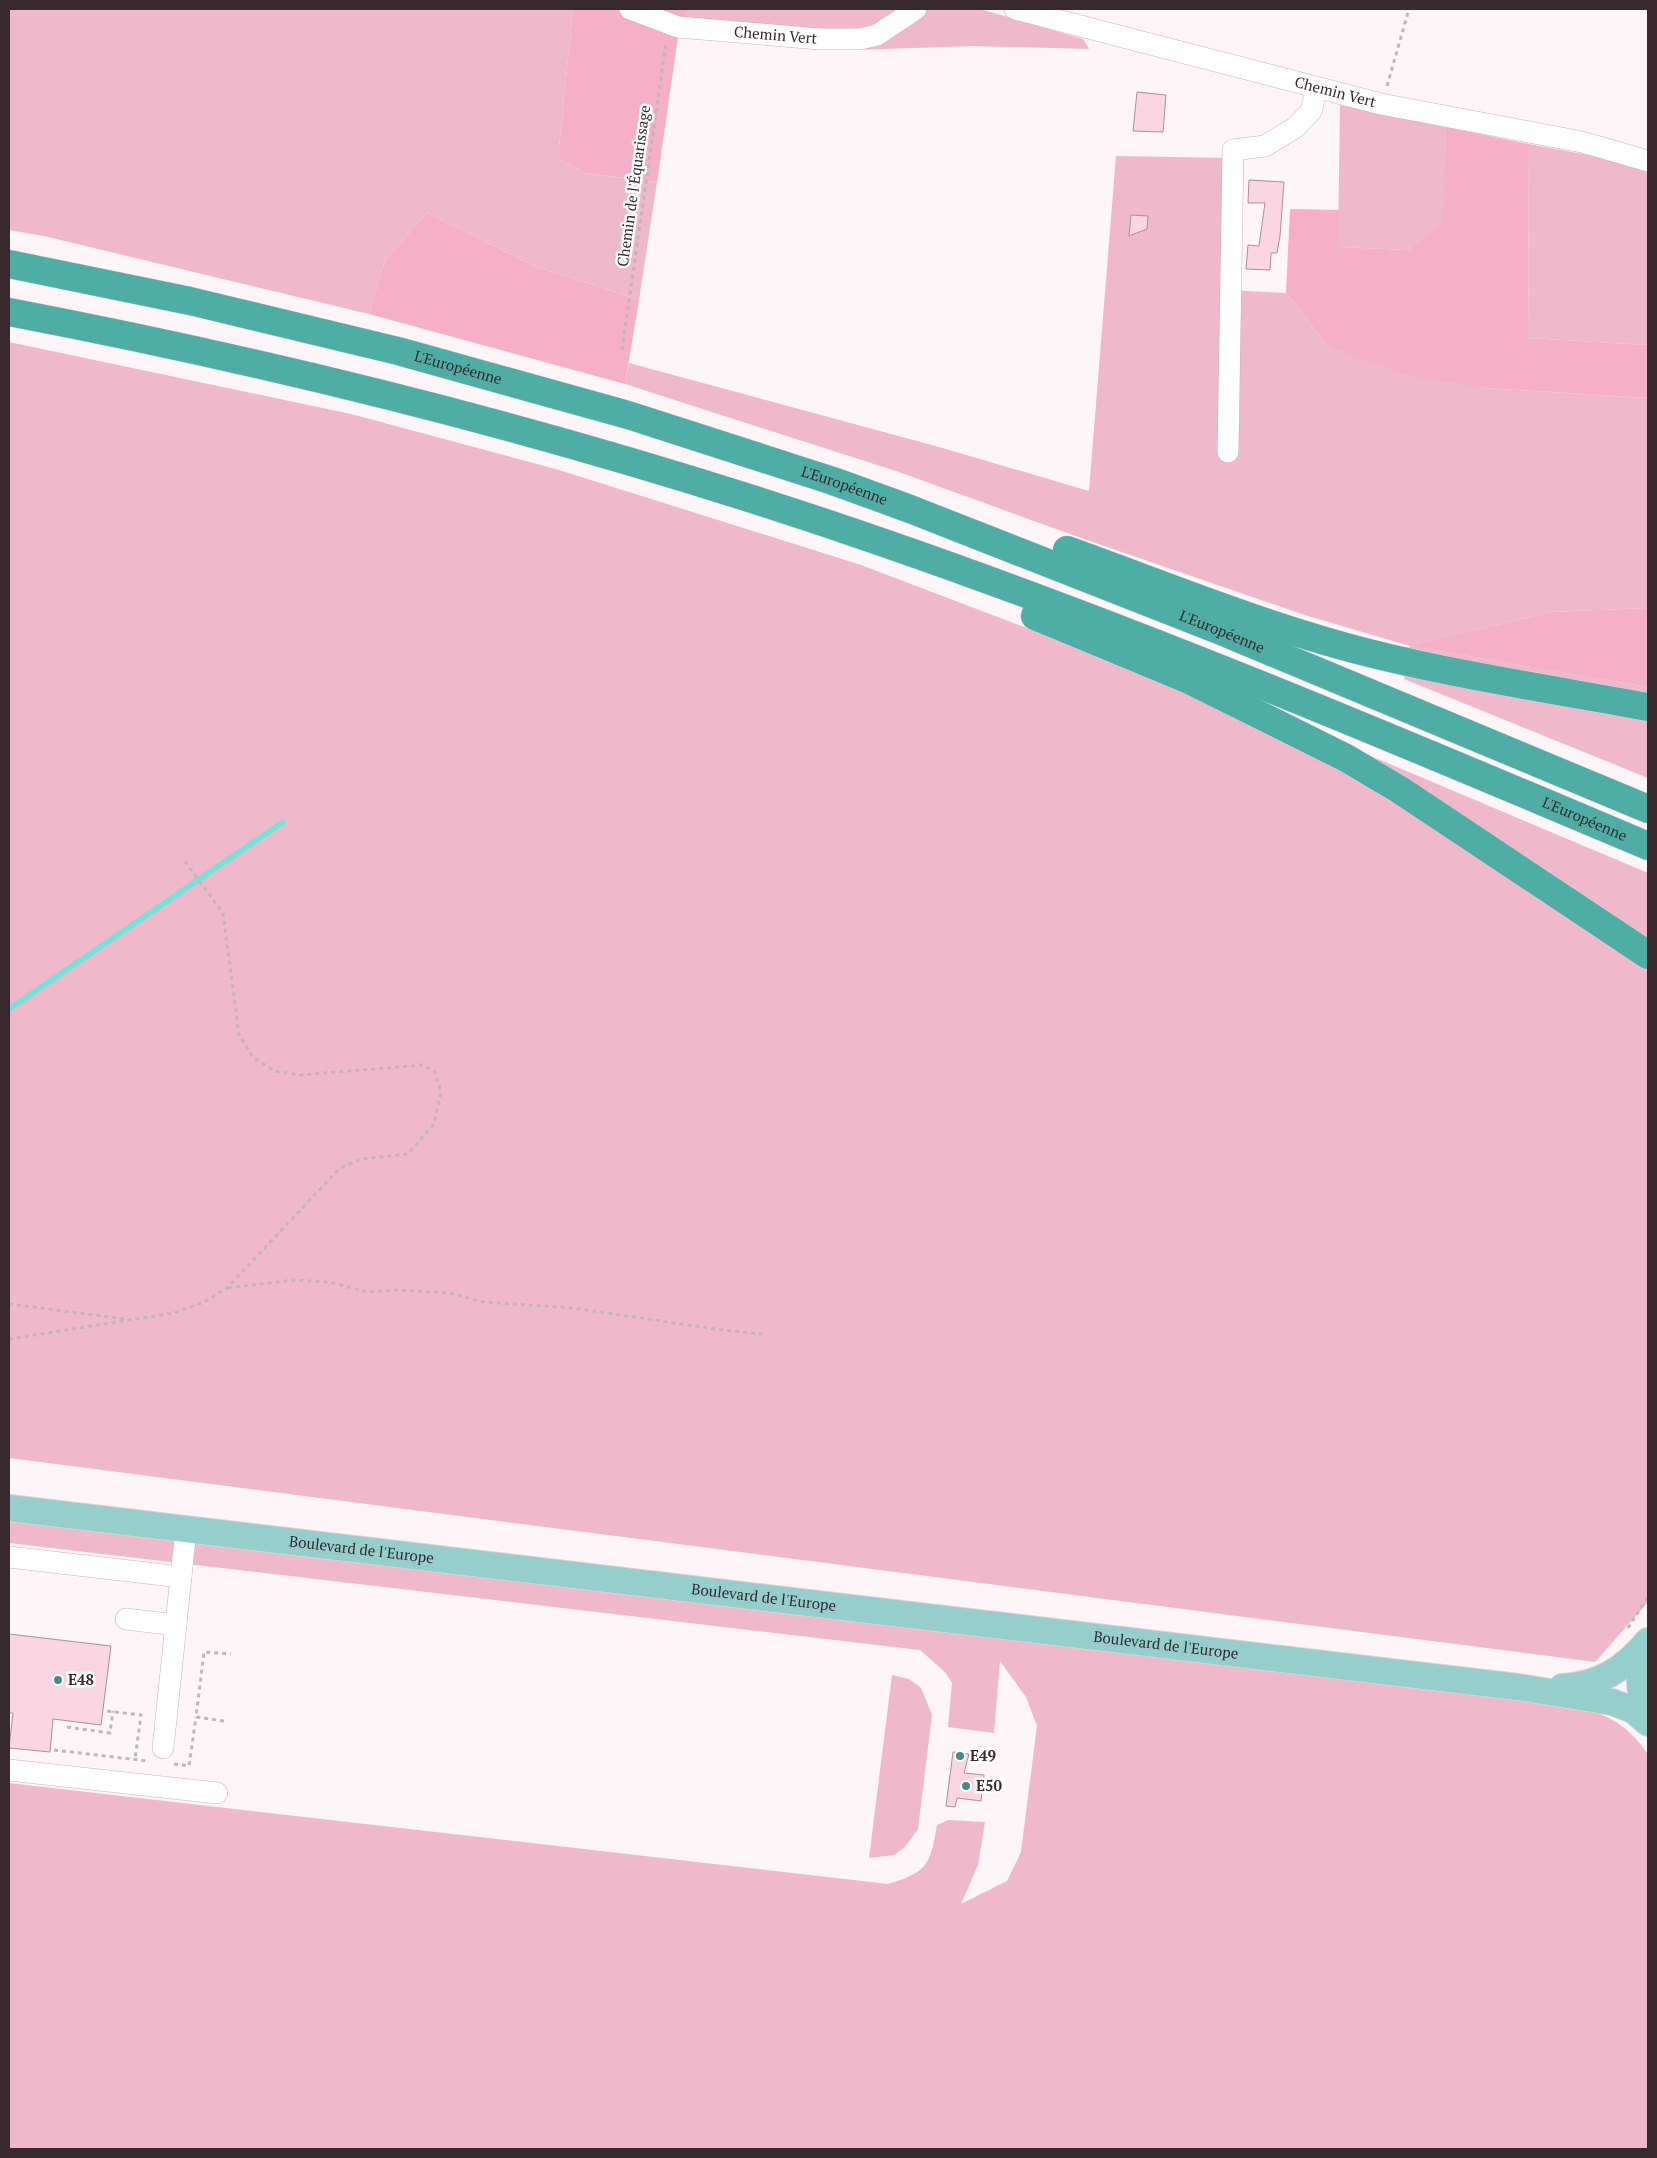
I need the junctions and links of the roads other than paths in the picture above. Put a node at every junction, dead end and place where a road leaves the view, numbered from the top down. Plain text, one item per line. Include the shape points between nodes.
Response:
1 (630, 9) edge
2 (916, 9) edge
3 (1021, 10) edge
4 (1317, 88) junction
5 (1648, 161) edge
6 (9, 264) edge
7 (9, 312) edge
8 (1228, 452) dead end
9 (867, 492) junction
10 (761, 502) junction
11 (1648, 707) edge
12 (1648, 809) edge
13 (1648, 846) edge
14 (1648, 955) edge
15 (9, 1508) edge
16 (186, 1529) junction
17 (9, 1557) edge
18 (181, 1577) junction
19 (126, 1619) dead end
20 (176, 1625) junction
21 (1640, 1638) edge
22 (1518, 1687) junction
23 (1648, 1721) edge
24 (163, 1758) road end
25 (9, 1770) edge
26 (217, 1792) dead end

1 - 2 street, Chemin Vert via 668,25 688,29 738,30 807,38 860,38 884,32
3 - 4 street, Chemin Vert
4 - 5 street, Chemin Vert via 1419,113 1589,144
4 - 8 street via 1311,111 1296,128 1265,146 1233,150
6 - 9 highway, L'Européenne via 190,301 398,351 654,423
7 - 10 highway, L'Européenne via 181,348 436,408 630,461
9 - 11 highway via 1050,544 1350,648 1421,665
9 - 12 highway, L'Européenne via 1222,631
10 - 13 highway, L'Européenne via 1142,637
10 - 14 highway via 1157,666 1296,731 1400,790
15 - 16 main road, Boulevard de l'Europe
16 - 18 street
16 - 22 main road, Boulevard de l'Europe
17 - 18 street
18 - 20 street
19 - 20 street
20 - 24 street
21 - 22 main road, Boulevard de l'Europe via 1623,1668 1595,1682 1566,1687
21 - 23 main road via 1643,1656 1641,1696
22 - 23 main road, Boulevard de l'Europe via 1612,1702 1633,1710
25 - 26 street

